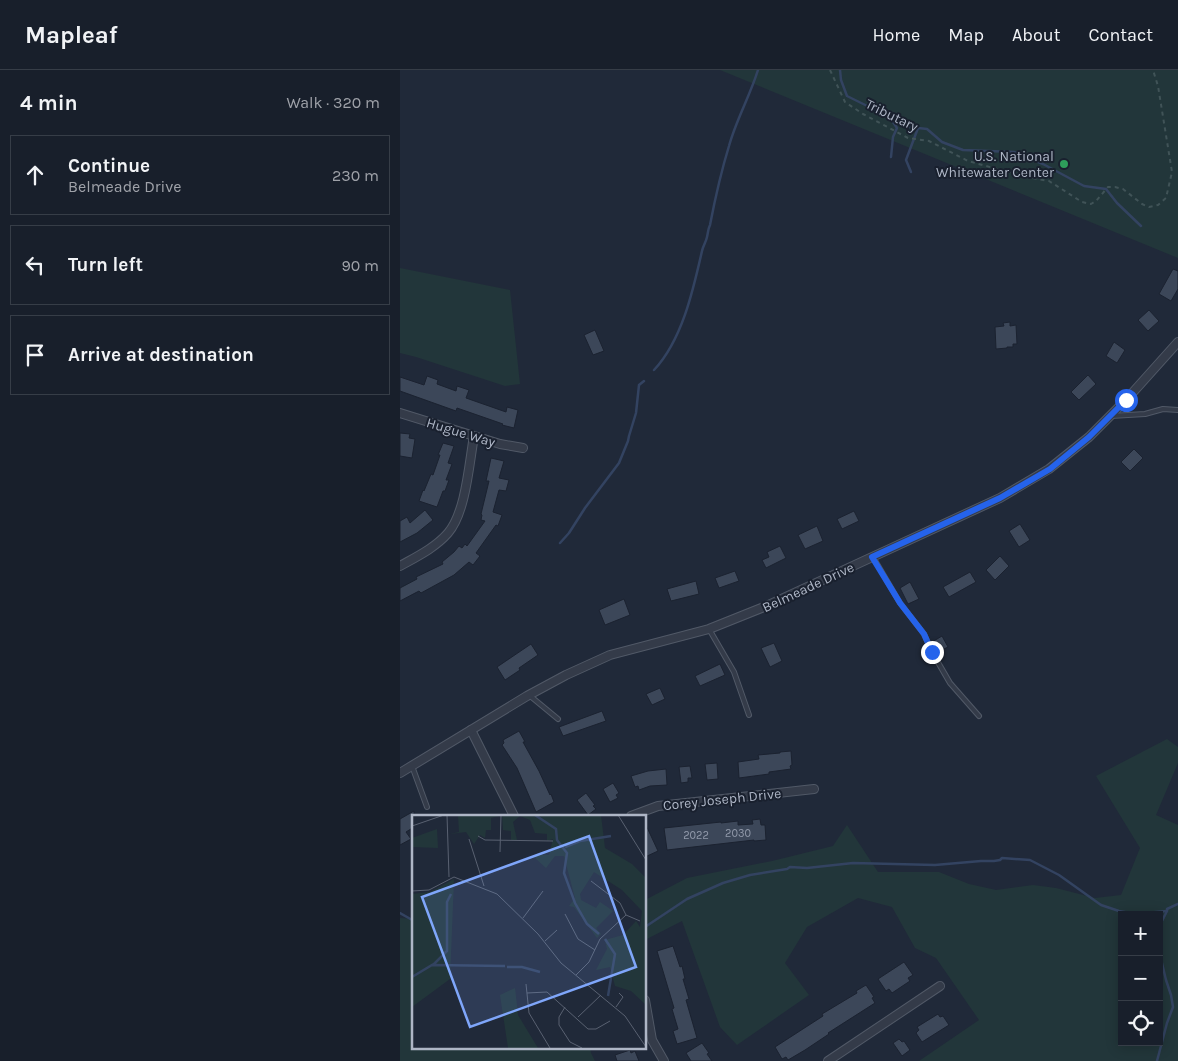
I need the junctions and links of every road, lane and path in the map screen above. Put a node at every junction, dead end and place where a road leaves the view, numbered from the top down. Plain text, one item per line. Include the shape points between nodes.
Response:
1 (830, 70) edge
2 (1153, 70) edge
3 (1178, 342) edge
4 (1178, 410) edge
5 (400, 413) edge
6 (1111, 416) junction
7 (474, 436) junction
8 (523, 448) dead end
9 (872, 557) junction
10 (400, 566) edge
11 (709, 628) junction
12 (529, 695) junction
13 (749, 715) dead end
14 (979, 716) dead end
15 (558, 720) dead end
16 (471, 730) junction
17 (412, 766) junction
18 (400, 772) edge
19 (814, 789) dead end
20 (427, 807) dead end
21 (514, 815) edge
22 (634, 815) edge
23 (940, 986) dead end
24 (646, 1006) edge
25 (664, 1061) edge
26 (828, 1061) edge

1 - 2 path, Tributary via 845,102 908,138 929,141 968,161 1048,181 1082,202 1091,204 1108,187 1115,187 1149,207 1166,198 1172,172
3 - 6 street, Belmeade Drive
4 - 6 lane
5 - 7 street, Hugue Way
6 - 9 street, Belmeade Drive via 1050,469 1000,498
7 - 8 street, Hugue Way
7 - 10 street via 456,521 439,542
9 - 11 street, Belmeade Drive via 764,608
9 - 14 lane via 900,603 924,634 950,683
11 - 12 street, Belmeade Drive via 610,655
11 - 13 lane via 734,672
12 - 15 lane
12 - 16 street, Belmeade Drive
16 - 17 street, Belmeade Drive
16 - 21 street
17 - 18 street, Belmeade Drive
17 - 20 lane
19 - 22 street, Corey Joseph Drive via 658,806
23 - 26 street
24 - 25 street via 652,1040

